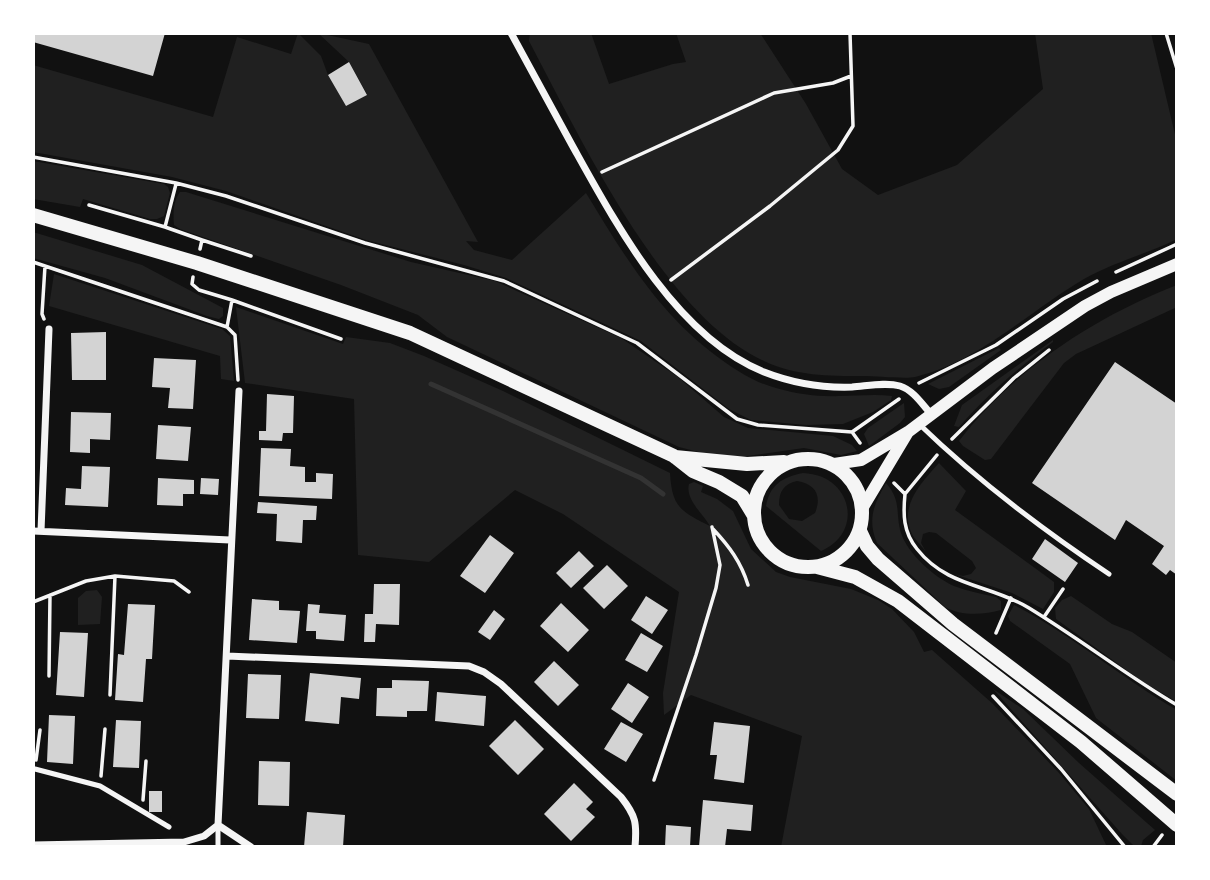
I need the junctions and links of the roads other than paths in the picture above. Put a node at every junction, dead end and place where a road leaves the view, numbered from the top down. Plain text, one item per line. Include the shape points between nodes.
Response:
1 (511, 33) edge
2 (33, 215) edge
3 (1177, 264) edge
4 (49, 329) road end
5 (239, 391) road end
6 (931, 414) junction
7 (919, 424) junction
8 (908, 432) junction
9 (674, 456) junction
10 (789, 461) junction
11 (834, 464) junction
12 (863, 507) junction
13 (753, 514) junction
14 (37, 531) edge
15 (860, 531) junction
16 (230, 540) junction
17 (817, 567) junction
18 (1109, 574) dead end
19 (227, 656) junction
20 (35, 769) road end
21 (1177, 794) edge
22 (218, 825) junction
23 (1177, 825) edge
24 (169, 827) dead end
25 (33, 845) edge
26 (90, 845) edge
27 (149, 845) edge
28 (218, 847) edge
29 (251, 847) edge
30 (635, 847) edge

1 - 6 street via 622,231 673,302 715,342 738,359 789,381 819,386 899,385
2 - 9 main road via 410,333
3 - 6 street via 1085,306
4 - 14 street
5 - 16 street
6 - 7 street
7 - 8 street
7 - 18 lane via 997,491
8 - 11 street via 854,462
8 - 12 street
9 - 10 main road via 747,464
9 - 13 main road via 692,471 742,496
10 - 11 main road
10 - 13 main road via 764,481
11 - 12 main road via 854,482
12 - 15 main road
13 - 17 main road via 770,552 792,564
14 - 16 street
15 - 17 main road via 848,551
15 - 21 main road via 878,559 953,624
16 - 19 street
17 - 23 main road via 855,577 898,601 1081,742
19 - 22 street
19 - 30 street via 469,666 484,672 621,797 635,819
20 - 24 lane via 100,786
22 - 27 street via 204,836 184,842
22 - 28 lane
22 - 29 street
25 - 26 street
26 - 27 street

